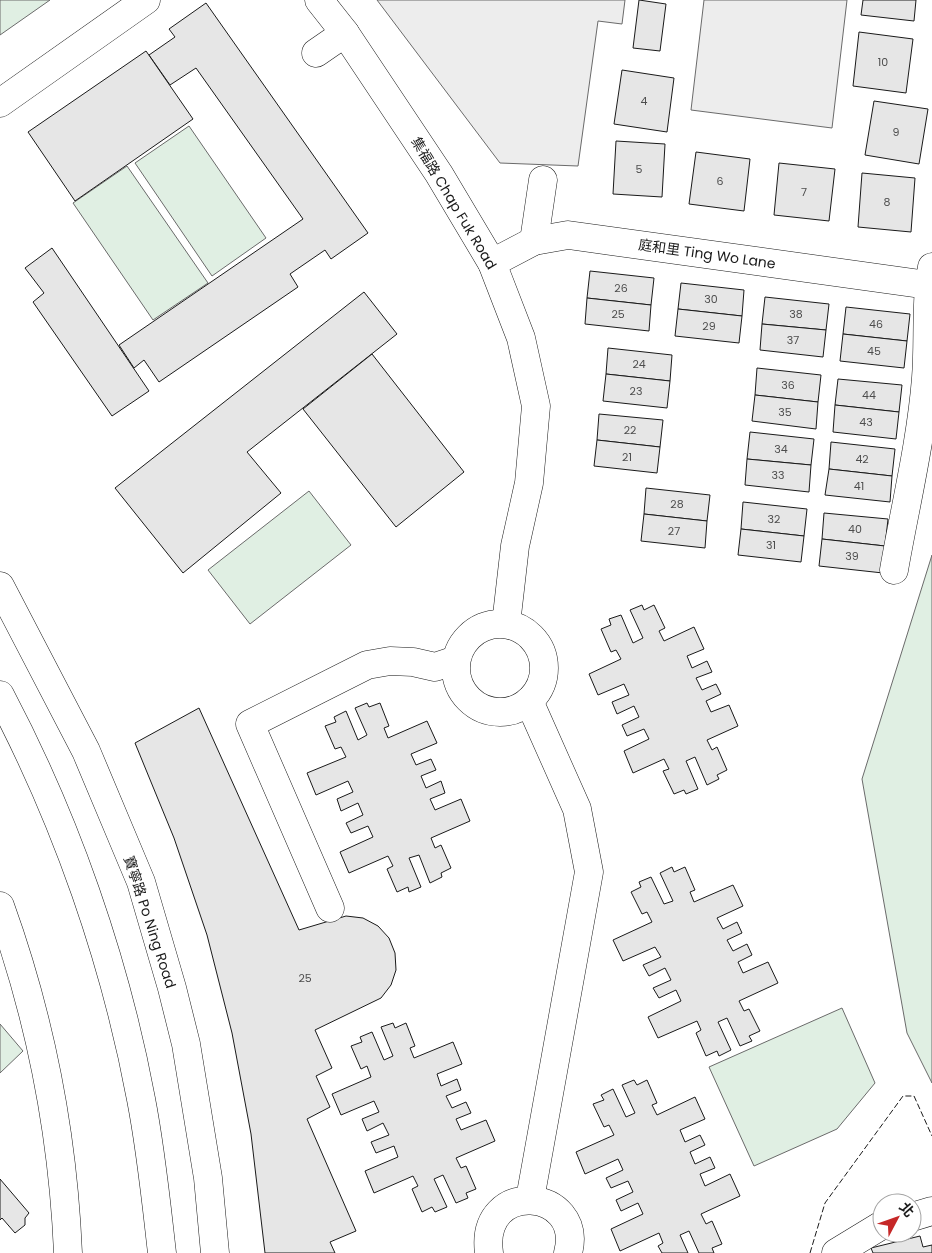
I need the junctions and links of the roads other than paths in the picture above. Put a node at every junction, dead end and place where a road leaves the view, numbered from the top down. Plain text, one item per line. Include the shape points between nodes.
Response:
1 (146, 0) edge
2 (319, 0) edge
3 (345, 33) junction
4 (316, 53) dead end
5 (0, 103) edge
6 (543, 180) dead end
7 (534, 241) junction
8 (492, 263) junction
9 (930, 276) edge
10 (894, 570) dead end
11 (0, 586) edge
12 (506, 624) junction
13 (456, 660) junction
14 (0, 695) edge
15 (529, 701) junction
16 (0, 906) edge
17 (330, 908) dead end
18 (530, 1199) junction
19 (872, 1230) edge
20 (68, 1253) edge
21 (162, 1253) edge
22 (216, 1253) edge
23 (489, 1253) edge
24 (568, 1253) edge
25 (836, 1253) edge

1 - 5 main road
2 - 3 main road, 集福路 Chap Fuk Road
3 - 4 main road
3 - 8 main road, 集福路 Chap Fuk Road via 440,174
6 - 7 main road
7 - 8 main road, 庭和里 Ting Wo Lane
7 - 9 main road, 庭和里 Ting Wo Lane via 568,235
8 - 12 main road, 集福路 Chap Fuk Road via 521,338 536,406 517,480 515,546
9 - 10 main road via 922,418
11 - 22 main road, 寶寧路 Po Ning Road via 86,751 141,882 186,1044 208,1178
12 - 13 main road via 479,628 460,647
12 - 15 main road via 520,628 532,637 542,655 544,677
13 - 15 main road via 460,687 478,707 491,712 505,712 518,709
13 - 17 main road via 435,667 390,661 367,665 250,724
14 - 21 main road via 19,731 83,881 101,937 141,1098
15 - 18 main road via 577,809 589,872
16 - 20 main road via 28,994 42,1053 62,1173
18 - 23 main road via 511,1203 496,1215 488,1233
18 - 24 main road via 550,1205 566,1220 571,1241
19 - 25 main road

